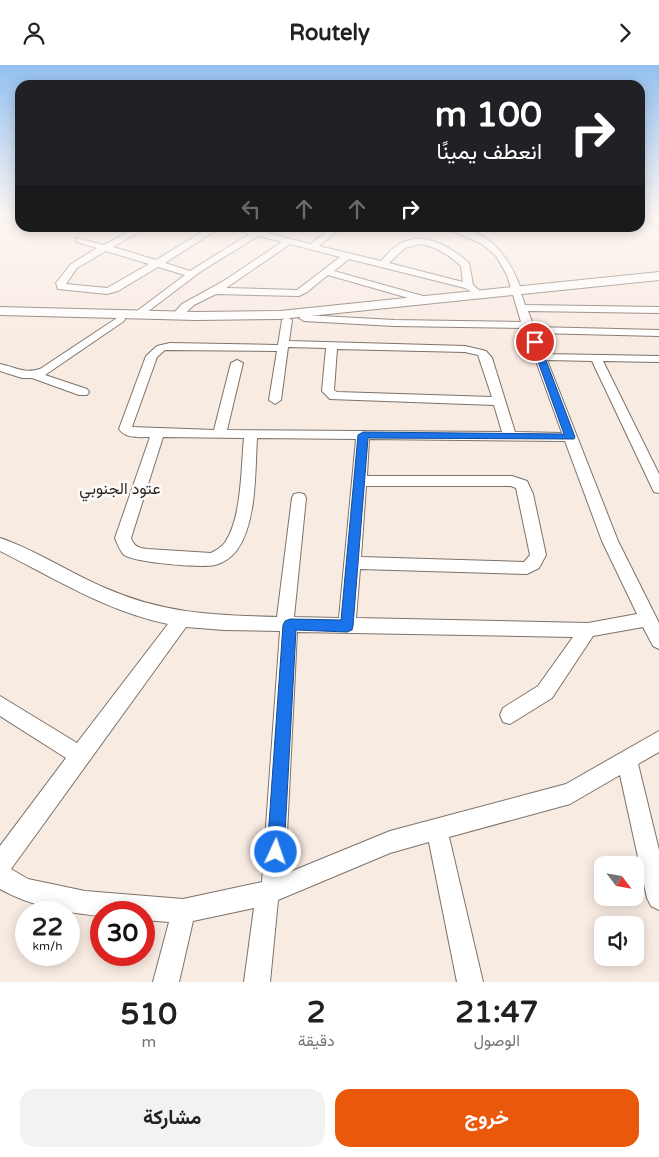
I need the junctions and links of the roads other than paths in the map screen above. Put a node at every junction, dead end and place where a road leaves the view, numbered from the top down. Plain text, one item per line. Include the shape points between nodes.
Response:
1 (82, 261) edge
2 (150, 261) edge
3 (161, 261) edge
4 (212, 261) edge
5 (259, 261) edge
6 (341, 261) edge
7 (366, 261) edge
8 (387, 261) edge
9 (461, 261) edge
10 (506, 261) edge
11 (157, 263) junction
12 (382, 265) junction
13 (327, 272) junction
14 (192, 274) junction
15 (659, 277) edge
16 (659, 284) edge
17 (468, 286) junction
18 (214, 291) junction
19 (481, 294) junction
20 (518, 296) junction
21 (426, 300) junction
22 (659, 310) edge
23 (0, 311) edge
24 (138, 314) junction
25 (177, 315) junction
26 (0, 317) edge
27 (304, 318) junction
28 (120, 319) junction
29 (287, 320) junction
30 (529, 327) junction
31 (659, 333) edge
32 (282, 346) junction
33 (332, 346) junction
34 (541, 357) junction
35 (596, 358) junction
36 (659, 359) edge
37 (237, 363) dead end
38 (0, 367) edge
39 (34, 375) junction
40 (83, 392) dead end
41 (275, 400) dead end
42 (499, 401) junction
43 (158, 433) junction
44 (220, 433) junction
45 (251, 434) junction
46 (363, 435) junction
47 (510, 436) junction
48 (570, 437) junction
49 (653, 463) edge
50 (360, 481) junction
51 (659, 489) edge
52 (299, 498) dead end
53 (0, 544) edge
54 (352, 563) junction
55 (182, 619) junction
56 (647, 619) junction
57 (287, 625) junction
58 (347, 626) junction
59 (588, 630) junction
60 (659, 641) edge
61 (0, 705) edge
62 (510, 715) dead end
63 (659, 741) edge
64 (80, 756) junction
65 (627, 760) junction
66 (437, 830) junction
67 (0, 865) edge
68 (0, 876) edge
69 (270, 891) junction
70 (659, 898) edge
71 (183, 911) junction
72 (166, 982) edge
73 (257, 982) edge
74 (470, 982) edge

1 - 11 street via 74,266 61,287 115,289
2 - 11 street
3 - 11 street
4 - 14 street
5 - 18 street
6 - 13 street
7 - 12 street
8 - 12 street
9 - 17 street via 466,265
10 - 20 street
11 - 14 street
12 - 17 street
13 - 18 street via 299,293
13 - 21 street
14 - 24 street
15 - 20 street
16 - 20 street
17 - 19 street
18 - 25 street via 191,302
19 - 20 street
19 - 21 street
20 - 22 street
20 - 27 street
20 - 30 street
21 - 25 street via 280,315
23 - 24 street
24 - 25 street
26 - 28 street
27 - 29 street
27 - 30 street
28 - 29 street
28 - 39 street
29 - 32 street
30 - 31 street
30 - 34 street
32 - 33 street
32 - 41 street
32 - 43 street via 161,348 152,356 125,429 133,433
33 - 42 street via 475,350 486,358
33 - 42 street via 328,391 334,397
34 - 35 street
34 - 48 street
35 - 36 street
35 - 49 street
37 - 44 street
38 - 39 street via 24,376
39 - 40 street
42 - 47 street
43 - 44 street
43 - 45 street via 123,538 125,545 145,555 213,559 231,546 240,525
44 - 45 street
45 - 46 street
46 - 47 street
46 - 50 street
47 - 48 street
48 - 56 street via 610,541
49 - 51 street
50 - 54 street
50 - 54 street via 512,481 522,485 538,555 527,568
52 - 57 street
53 - 55 street via 125,604
54 - 58 street
55 - 57 street
55 - 64 street
56 - 59 street
56 - 60 street
57 - 58 street
57 - 69 street
58 - 59 street
59 - 62 street via 545,692
61 - 64 street
63 - 65 street
64 - 67 street
65 - 66 street via 570,793
65 - 70 street
66 - 69 street via 390,842
66 - 74 street
68 - 71 street via 25,890 85,903
69 - 71 street
69 - 73 street
71 - 72 street

